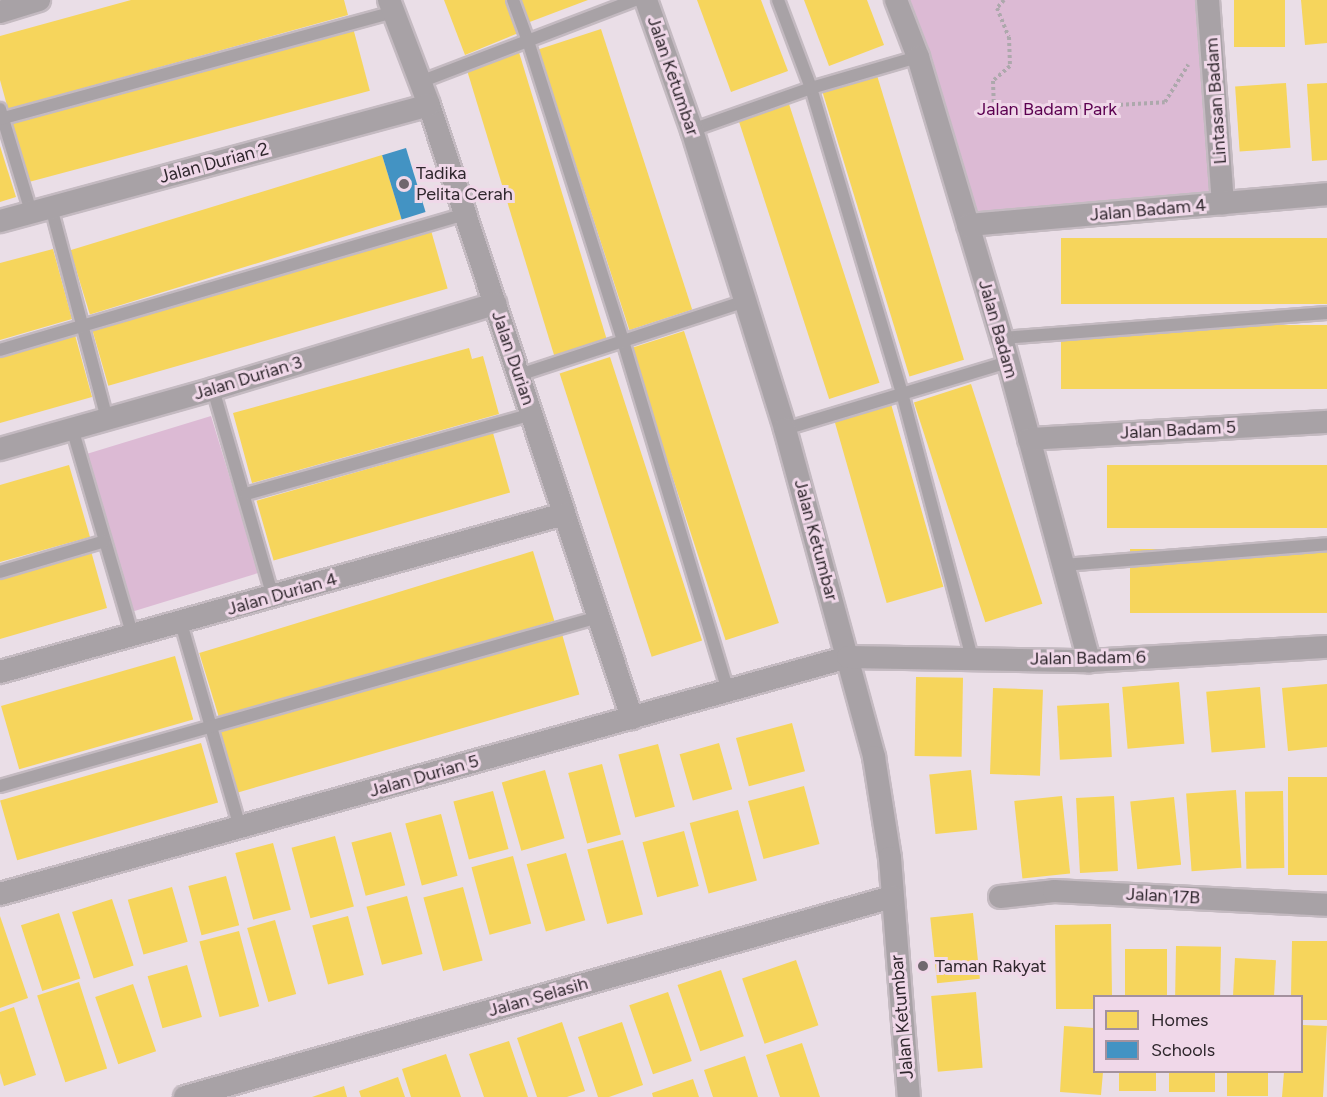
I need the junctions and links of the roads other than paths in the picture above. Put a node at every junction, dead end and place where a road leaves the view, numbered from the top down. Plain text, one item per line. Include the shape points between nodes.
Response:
1 (39, 0) edge
2 (513, 0) edge
3 (635, 0) edge
4 (646, 0) edge
5 (778, 0) edge
6 (896, 0) edge
7 (1208, 0) edge
8 (391, 6) edge
9 (0, 12) edge
10 (528, 41) junction
11 (918, 57) junction
12 (420, 82) junction
13 (811, 88) junction
14 (429, 105) junction
15 (1, 115) edge
16 (692, 130) junction
17 (1327, 194) edge
18 (1223, 203) junction
19 (41, 209) junction
20 (465, 214) junction
21 (0, 221) edge
22 (968, 225) junction
23 (745, 301) junction
24 (495, 304) junction
25 (1327, 313) edge
26 (83, 328) junction
27 (1002, 338) junction
28 (623, 341) junction
29 (0, 350) edge
30 (1008, 362) junction
31 (519, 375) junction
32 (213, 389) junction
33 (902, 393) junction
34 (532, 414) junction
35 (107, 419) junction
36 (1327, 422) edge
37 (72, 428) junction
38 (785, 429) junction
39 (1029, 439) junction
40 (0, 449) edge
41 (246, 494) junction
42 (564, 514) junction
43 (105, 541) junction
44 (1327, 544) edge
45 (1063, 565) junction
46 (0, 572) edge
47 (273, 597) junction
48 (599, 617) junction
49 (181, 623) junction
50 (133, 637) junction
51 (1327, 647) edge
52 (848, 657) junction
53 (972, 658) junction
54 (1089, 661) junction
55 (0, 672) edge
56 (728, 691) junction
57 (632, 718) junction
58 (211, 728) junction
59 (0, 786) edge
60 (240, 827) junction
61 (0, 894) edge
62 (892, 897) junction
63 (1000, 897) dead end
64 (1327, 905) edge
65 (184, 1097) edge
66 (909, 1097) edge

1 - 9 street
2 - 10 lane
3 - 10 lane
4 - 16 street, Jalan Ketumbar
5 - 13 lane
6 - 11 street, Jalan Badam
7 - 18 street, Lintasan Badam
8 - 12 street, Jalan Durian
8 - 15 lane
10 - 12 lane
10 - 28 lane
11 - 13 lane
11 - 22 street, Jalan Badam
12 - 14 street, Jalan Durian
13 - 16 lane
13 - 33 lane
14 - 19 street, Jalan Durian 2
14 - 20 street, Jalan Durian
15 - 19 lane
16 - 23 street, Jalan Ketumbar
17 - 18 street, Jalan Badam 4
18 - 22 street, Jalan Badam 4
19 - 21 street, Jalan Durian 2
19 - 26 lane
20 - 24 street, Jalan Durian
20 - 26 lane
22 - 27 street, Jalan Badam
23 - 28 lane
23 - 38 street, Jalan Ketumbar
24 - 31 street, Jalan Durian
24 - 32 street, Jalan Durian 3
25 - 27 lane
26 - 29 lane
26 - 35 lane
27 - 30 street, Jalan Badam
28 - 31 lane
28 - 56 lane
30 - 33 lane
30 - 39 street, Jalan Badam
31 - 34 street, Jalan Durian
32 - 35 street, Jalan Durian 3
32 - 41 lane
33 - 38 lane
33 - 53 lane
34 - 41 lane
34 - 42 street, Jalan Durian
35 - 37 street, Jalan Durian 3
36 - 39 street, Jalan Badam 5
37 - 40 street, Jalan Durian 3
37 - 43 lane
38 - 52 street, Jalan Ketumbar
39 - 45 street, Jalan Badam
41 - 47 lane
42 - 47 street, Jalan Durian 4
42 - 48 street, Jalan Durian
43 - 46 lane
43 - 50 lane
44 - 45 lane
45 - 54 street, Jalan Badam
47 - 49 street, Jalan Durian 4
48 - 57 street, Jalan Durian
48 - 58 lane
49 - 50 street, Jalan Durian 4
49 - 58 lane
50 - 55 street, Jalan Durian 4
51 - 54 street, Jalan Badam 6
52 - 53 street, Jalan Badam 6
52 - 56 street, Jalan Durian 5
52 - 62 street, Jalan Ketumbar via 874,757
53 - 54 street, Jalan Badam 6
56 - 57 street, Jalan Durian 5
57 - 60 street, Jalan Durian 5
58 - 59 lane
58 - 60 lane
60 - 61 street, Jalan Durian 5
62 - 65 street, Jalan Selasih
62 - 66 street, Jalan Ketumbar
63 - 64 street, Jalan 17B via 1054,891

